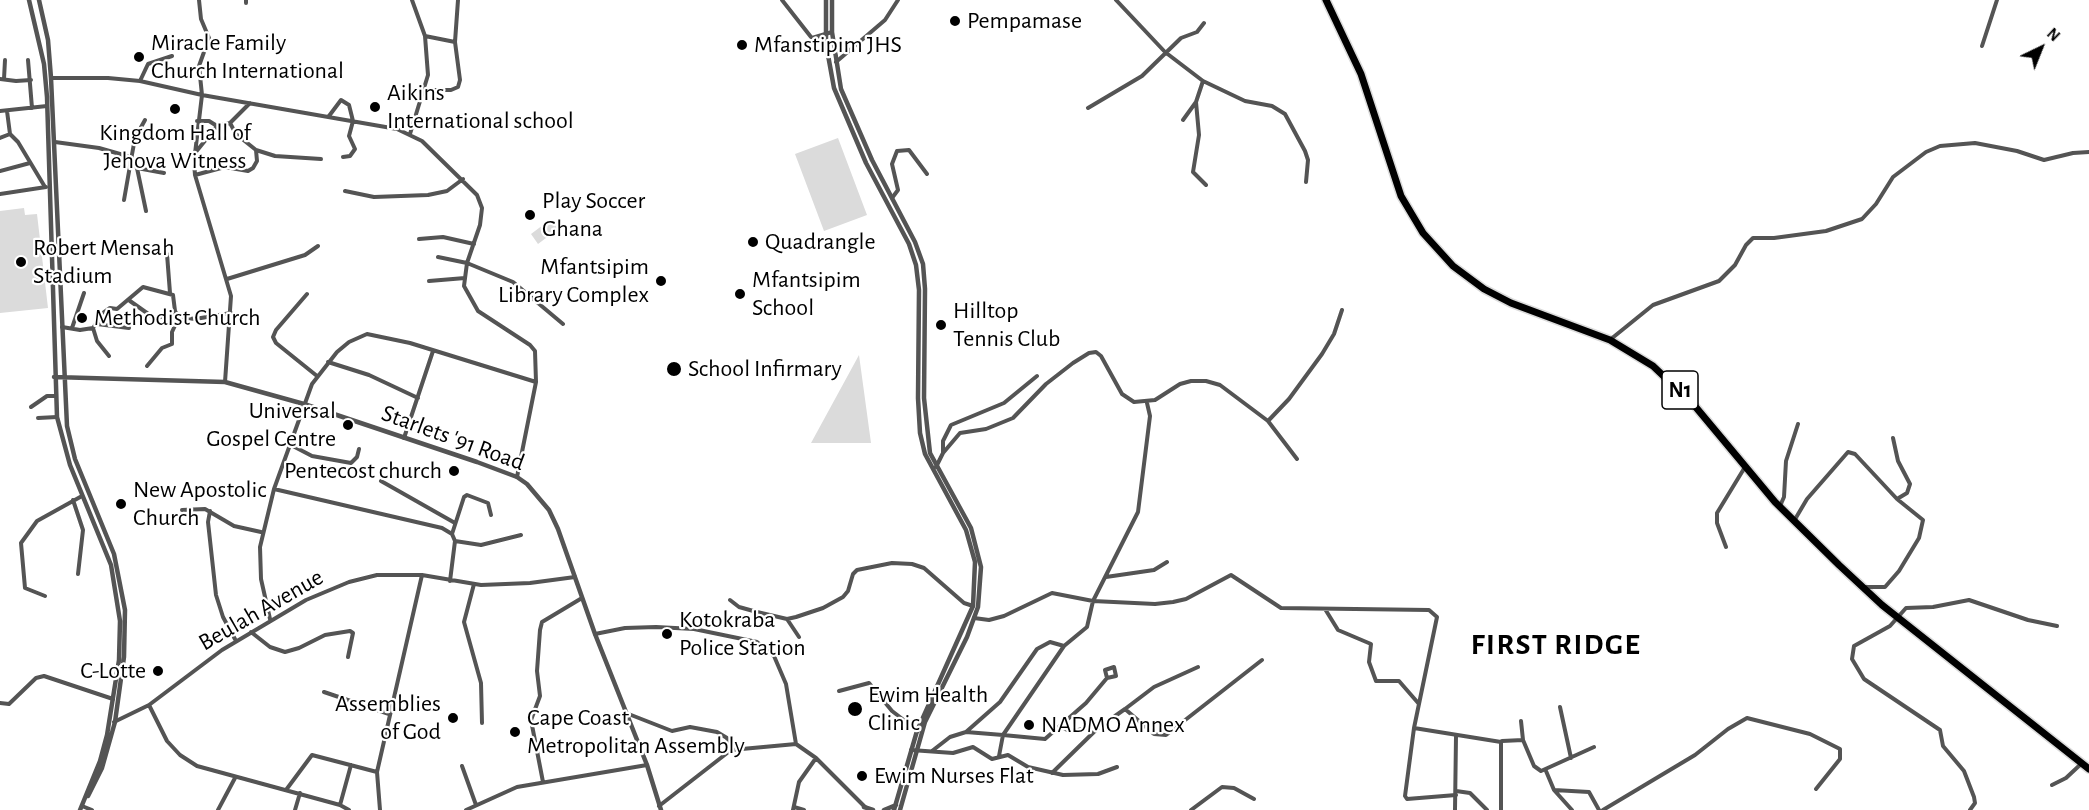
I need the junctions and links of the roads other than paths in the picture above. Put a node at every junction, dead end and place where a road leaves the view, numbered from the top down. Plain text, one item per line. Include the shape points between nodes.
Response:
1 (29, 0) edge
2 (39, 0) edge
3 (199, 0) edge
4 (412, 0) edge
5 (458, 0) edge
6 (782, 0) edge
7 (826, 0) edge
8 (832, 0) edge
9 (898, 0) edge
10 (1116, 0) edge
11 (1326, 0) edge
12 (1997, 0) edge
13 (1204, 23) dead end
14 (829, 33) junction
15 (425, 36) junction
16 (812, 38) junction
17 (455, 42) junction
18 (826, 44) junction
19 (1982, 46) dead end
20 (1165, 52) junction
21 (172, 56) dead end
22 (5, 60) dead end
23 (28, 60) dead end
24 (835, 62) junction
25 (51, 78) junction
26 (2, 79) edge
27 (31, 80) junction
28 (140, 81) junction
29 (1203, 81) junction
30 (839, 82) junction
31 (833, 84) junction
32 (426, 90) junction
33 (202, 94) junction
34 (49, 102) junction
35 (250, 102) junction
36 (1196, 102) junction
37 (32, 108) junction
38 (1088, 108) dead end
39 (0, 111) edge
40 (7, 111) junction
41 (329, 116) junction
42 (145, 120) dead end
43 (1183, 120) dead end
44 (197, 121) junction
45 (353, 121) junction
46 (230, 123) junction
47 (217, 126) junction
48 (10, 134) junction
49 (410, 134) junction
50 (0, 138) edge
51 (55, 142) junction
52 (256, 150) junction
53 (2089, 152) edge
54 (195, 153) junction
55 (343, 157) dead end
56 (321, 159) dead end
57 (131, 160) junction
58 (30, 163) junction
59 (137, 168) junction
60 (0, 171) edge
61 (164, 173) dead end
62 (927, 174) dead end
63 (195, 175) junction
64 (463, 179) junction
65 (1306, 182) dead end
66 (1206, 185) dead end
67 (47, 187) junction
68 (345, 190) dead end
69 (0, 194) edge
70 (892, 198) junction
71 (124, 200) dead end
72 (58, 202) junction
73 (50, 203) junction
74 (146, 210) dead end
75 (419, 239) dead end
76 (474, 244) junction
77 (318, 246) dead end
78 (166, 254) dead end
79 (438, 257) dead end
80 (467, 263) junction
81 (465, 278) junction
82 (227, 279) junction
83 (429, 281) dead end
84 (84, 293) dead end
85 (170, 293) junction
86 (307, 294) dead end
87 (129, 301) junction
88 (1342, 309) dead end
89 (231, 313) junction
90 (52, 315) junction
91 (60, 315) junction
92 (178, 316) junction
93 (97, 324) junction
94 (563, 324) dead end
95 (61, 327) junction
96 (72, 328) junction
97 (93, 328) junction
98 (129, 328) dead end
99 (1610, 340) junction
100 (433, 351) junction
101 (109, 356) dead end
102 (328, 362) junction
103 (63, 365) junction
104 (147, 366) dead end
105 (63, 376) junction
106 (317, 376) junction
107 (1037, 376) dead end
108 (54, 377) junction
109 (78, 377) junction
110 (225, 382) junction
111 (536, 382) junction
112 (55, 396) junction
113 (418, 398) junction
114 (1147, 403) junction
115 (304, 404) junction
116 (31, 407) dead end
117 (57, 417) junction
118 (38, 418) dead end
119 (1268, 421) junction
120 (1798, 424) dead end
121 (404, 438) junction
122 (1893, 438) dead end
123 (289, 444) junction
124 (360, 449) dead end
125 (943, 453) junction
126 (1297, 459) dead end
127 (1745, 467) junction
128 (935, 470) junction
129 (517, 477) junction
130 (381, 481) dead end
131 (274, 489) junction
132 (82, 496) junction
133 (73, 500) junction
134 (1897, 500) junction
135 (1780, 507) junction
136 (182, 510) dead end
137 (210, 511) junction
138 (490, 515) dead end
139 (1794, 521) junction
140 (455, 523) junction
141 (261, 532) junction
142 (452, 534) junction
143 (521, 535) dead end
144 (455, 541) junction
145 (1726, 547) dead end
146 (1167, 562) dead end
147 (78, 574) dead end
148 (422, 575) junction
149 (575, 577) junction
150 (1106, 577) junction
151 (450, 581) junction
152 (474, 584) junction
153 (1863, 587) junction
154 (45, 596) dead end
155 (582, 598) junction
156 (730, 600) dead end
157 (1093, 601) junction
158 (973, 606) junction
159 (1325, 608) junction
160 (1898, 617) junction
161 (974, 618) junction
162 (270, 619) junction
163 (787, 619) junction
164 (2057, 626) dead end
165 (251, 632) junction
166 (595, 634) junction
167 (799, 637) dead end
168 (236, 641) junction
169 (1064, 646) junction
170 (348, 657) dead end
171 (1262, 660) dead end
172 (1198, 667) dead end
173 (1107, 678) dead end
174 (838, 691) dead end
175 (324, 692) dead end
176 (113, 699) junction
177 (0, 703) edge
178 (149, 705) junction
179 (1420, 705) junction
180 (1560, 707) dead end
181 (1125, 709) junction
182 (626, 713) junction
183 (390, 714) junction
184 (1521, 721) dead end
185 (112, 722) junction
186 (482, 723) dead end
187 (1104, 723) junction
188 (1060, 726) junction
189 (1414, 728) junction
190 (919, 731) junction
191 (966, 732) junction
192 (1003, 735) junction
193 (1456, 736) junction
194 (1523, 740) junction
195 (1501, 741) junction
196 (796, 744) junction
197 (1594, 747) dead end
198 (731, 750) junction
199 (913, 750) junction
200 (933, 751) junction
201 (999, 756) junction
202 (816, 758) junction
203 (1570, 758) junction
204 (2082, 763) junction
205 (351, 765) junction
206 (647, 765) junction
207 (462, 766) dead end
208 (1117, 767) dead end
209 (2089, 769) edge
210 (1546, 771) junction
211 (376, 772) junction
212 (1052, 773) junction
213 (235, 778) junction
214 (543, 782) junction
215 (2052, 785) dead end
216 (1816, 789) dead end
217 (286, 790) junction
218 (1554, 790) junction
219 (300, 793) junction
220 (1456, 793) junction
221 (1254, 799) dead end
222 (340, 805) junction
223 (476, 805) junction
224 (82, 806) edge
225 (895, 807) edge
226 (660, 808) edge
227 (866, 808) edge
228 (794, 809) edge
229 (92, 810) edge
230 (218, 810) edge
231 (295, 810) edge
232 (349, 810) edge
233 (380, 810) edge
234 (466, 810) edge
235 (804, 810) edge
236 (873, 810) edge
237 (884, 810) edge
238 (900, 810) edge
239 (1191, 810) edge
240 (1455, 810) edge
241 (1487, 810) edge
242 (1501, 810) edge
243 (1572, 810) edge
244 (1601, 810) edge
245 (1970, 810) edge

1 - 34 street
2 - 25 street
3 - 33 street via 209,38 199,66
4 - 15 street
5 - 17 street
6 - 16 street
7 - 14 street
8 - 14 street
9 - 24 street via 885,20
10 - 20 street
11 - 99 highway, N1 via 1361,74 1397,186 1434,245 1453,266 1493,294
12 - 19 street
13 - 20 street via 1197,32 1183,36
14 - 16 street
14 - 18 street
14 - 24 street
15 - 17 street
15 - 32 street
16 - 18 street
17 - 32 street via 458,87
18 - 31 street
20 - 29 street
20 - 38 street via 1142,76
21 - 28 street via 148,64
22 - 26 street
23 - 27 street
24 - 30 street
25 - 28 street
25 - 34 street
26 - 27 street
27 - 37 street
28 - 33 street
29 - 36 street
29 - 65 street via 1285,114 1308,160
30 - 31 street
30 - 70 street
31 - 128 street via 916,265 920,433 925,454
32 - 49 street
33 - 35 street
33 - 44 street
34 - 37 street
34 - 51 street
34 - 67 street
35 - 41 street
35 - 46 street
36 - 43 street
36 - 66 street via 1200,135 1193,171
37 - 40 street
39 - 40 street
40 - 48 street
41 - 45 street
41 - 45 street via 337,104 346,101
42 - 57 street via 135,138
44 - 47 street
44 - 54 street
45 - 49 street
45 - 55 street via 349,136 355,149 350,156
46 - 47 street
46 - 52 street via 236,134
47 - 54 street
48 - 50 street
48 - 58 street
49 - 64 street
51 - 57 street via 120,153
51 - 72 street
52 - 56 street via 275,156
52 - 63 street via 257,161 248,171 225,167
53 - 99 street via 2044,160 1976,143 1940,146 1893,177 1862,219 1826,231 1753,238 1719,281 1653,305
54 - 63 street
57 - 59 street
57 - 71 street
58 - 60 street
58 - 67 street
59 - 61 street
59 - 74 street
62 - 70 street via 909,150 897,151 892,164 898,190
63 - 82 street
64 - 68 street via 447,191 428,195 374,197
64 - 76 street via 482,207
67 - 69 street
67 - 73 street
70 - 128 street via 923,264 926,433
72 - 73 street
72 - 91 street
73 - 90 street
75 - 76 street via 443,237
76 - 80 street
77 - 82 street via 305,255
78 - 85 street
79 - 80 street
80 - 81 street
80 - 94 street via 513,282
81 - 83 street
81 - 111 street via 464,285 478,310 535,351
82 - 89 street
84 - 96 street
85 - 87 street via 143,287
85 - 92 street via 175,298
86 - 106 street via 273,337
87 - 92 street via 154,318
87 - 93 street via 117,309 107,309
88 - 119 street via 1322,354
89 - 92 street via 195,319
89 - 110 street
90 - 91 street
90 - 108 street
91 - 95 street
92 - 104 street via 172,344 162,348
93 - 97 street
93 - 98 street
95 - 96 street
95 - 103 street
96 - 97 street
97 - 101 street
99 - 127 highway, N1 via 1653,366 1673,384
100 - 102 street via 367,334 349,342
100 - 111 street
100 - 113 street
102 - 106 street
102 - 113 street via 369,375
103 - 105 street
103 - 109 street
105 - 108 street, Starlets '91 Road
105 - 109 street, Starlets '91 Road
105 - 185 street via 67,426 75,459 112,548 123,590 125,635
106 - 115 street
107 - 125 street via 1004,403 951,425 943,441
108 - 112 street
109 - 110 street, Starlets '91 Road
110 - 115 street, Starlets '91 Road
111 - 129 street
112 - 116 street via 47,396
112 - 117 street
113 - 121 street
114 - 119 street via 1180,384 1206,381 1221,385
114 - 125 street via 1126,399 1101,356 1089,353 1046,384 1013,418 986,429 960,433
114 - 150 street via 1150,416 1138,512
115 - 121 street, Starlets '91 Road
115 - 123 street
117 - 118 street
117 - 132 street
119 - 126 street
120 - 135 street via 1786,461
121 - 129 street, Starlets '91 Road
122 - 134 street via 1898,461 1910,484 1907,493
123 - 124 street via 312,456 351,463
123 - 131 street
125 - 128 street
127 - 135 highway, N1
127 - 145 street via 1717,513
128 - 158 street via 970,540 976,574
128 - 161 street via 965,514 978,549 981,590
129 - 149 street, Starlets '91 Road via 534,490 549,510
130 - 140 street
131 - 141 street
131 - 142 street via 383,512
132 - 133 street
132 - 176 street via 105,544 118,602 120,640
133 - 147 street via 83,530
133 - 154 street via 37,521 21,543 25,588
134 - 139 street via 1850,451
134 - 153 street via 1923,520 1919,538 1885,587
135 - 139 highway, N1
136 - 137 street
137 - 141 street via 234,526
137 - 168 street via 216,595
138 - 140 street via 488,503 467,495
139 - 153 highway, N1
140 - 142 street
141 - 162 street via 260,570
142 - 144 street
143 - 144 street via 481,545
144 - 151 street
146 - 150 street via 1154,570
148 - 151 street, Beulah Avenue
148 - 162 street, Beulah Avenue via 377,575 349,582
148 - 183 street
149 - 152 street, Beulah Avenue via 520,584
149 - 155 street, Starlets '91 Road
150 - 157 street
151 - 152 street, Beulah Avenue
152 - 186 street via 464,622 481,682
153 - 160 highway, N1
155 - 166 street, Starlets '91 Road
155 - 214 street via 542,622 540,630 540,696 531,720
156 - 163 street via 746,609
157 - 159 street via 1173,602 1231,575 1281,608
157 - 161 street via 1052,593 989,620
157 - 169 street via 1087,627
158 - 163 street via 963,603 924,568 892,563 857,570 848,591 834,603
158 - 190 street
159 - 179 street via 1338,630 1371,644 1369,662 1376,681 1398,681
159 - 179 street via 1424,608 1434,613 1437,617
160 - 164 street via 1909,607 1969,600
160 - 204 highway, N1
160 - 245 street via 1890,626 1854,646 1853,665 1870,684 1940,730 1943,746 1961,766 1967,780 1975,802
161 - 190 street
162 - 165 street, Beulah Avenue
163 - 167 street
165 - 168 street, Beulah Avenue
165 - 170 street via 270,647 285,652 325,634 350,631 353,633
166 - 182 street, Starlets '91 Road
166 - 196 street via 640,626 665,627 757,642 774,656 783,677
168 - 178 street, Beulah Avenue
169 - 191 street via 1050,642 1037,649 1000,702
169 - 192 street
171 - 181 street via 1166,735 1154,734
172 - 181 street via 1154,687
173 - 188 street
174 - 190 street via 869,683 887,706
175 - 183 street
176 - 177 street via 44,676 36,678 9,704
176 - 185 street
178 - 185 street, Beulah Avenue
178 - 213 street via 163,735 180,755
179 - 189 street
180 - 203 street
181 - 187 street
182 - 198 street via 672,731 690,727 717,732 727,738
182 - 206 street, Starlets '91 Road
183 - 211 street
184 - 194 street
185 - 224 street via 102,768
187 - 188 street via 1071,732
187 - 212 street
188 - 192 street via 1042,740
189 - 193 street
189 - 220 street via 1407,799
190 - 199 street
191 - 192 street
191 - 200 street via 950,737
192 - 201 street
193 - 195 street
193 - 220 street
194 - 195 street
194 - 210 street via 1534,766
195 - 242 street
196 - 198 street
196 - 202 street
197 - 203 street
198 - 226 street
199 - 200 street
199 - 225 street
199 - 238 street
200 - 201 street via 953,753 973,747 992,759
201 - 212 street via 1008,755 1028,767
202 - 227 street
202 - 228 street via 799,782
203 - 210 street
204 - 209 highway, N1
204 - 215 street
205 - 211 street
205 - 217 street via 312,755
205 - 222 street
206 - 214 street
206 - 226 street, Starlets '91 Road
207 - 223 street
208 - 212 street via 1080,776
210 - 218 street
211 - 233 street
213 - 217 street
213 - 230 street
214 - 223 street via 517,787
216 - 244 street via 1840,759 1842,754 1836,744 1747,718 1695,755
217 - 219 street
218 - 243 street
218 - 244 street via 1591,793
219 - 222 street
219 - 231 street
220 - 240 street
220 - 241 street via 1470,793
221 - 239 street via 1234,788 1222,787
222 - 232 street
223 - 234 street
224 - 229 street
225 - 237 street
227 - 236 street
228 - 235 street

